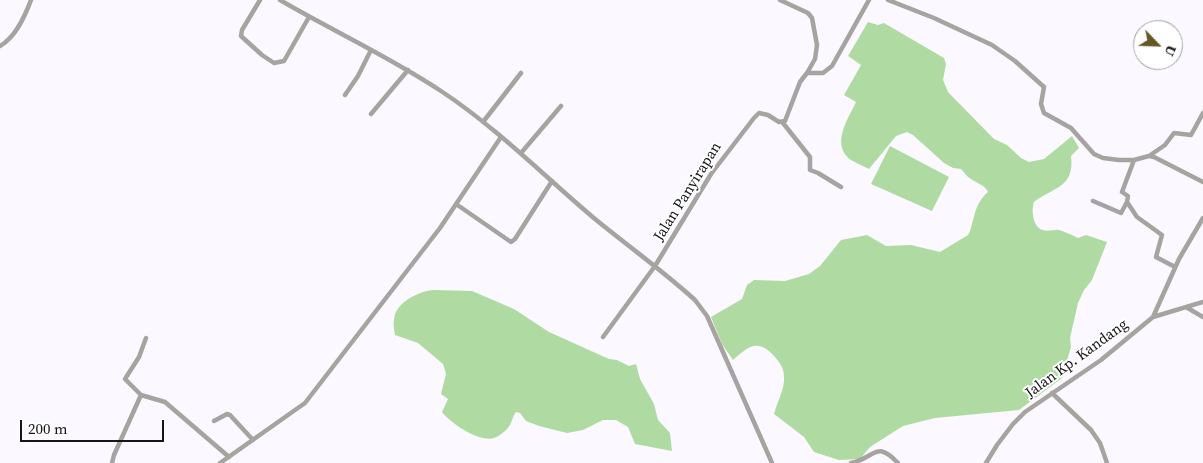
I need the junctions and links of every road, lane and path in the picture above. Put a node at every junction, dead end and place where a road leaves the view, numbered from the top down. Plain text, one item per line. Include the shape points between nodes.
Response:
1 (31, 0) edge
2 (260, 0) edge
3 (280, 0) edge
4 (780, 0) edge
5 (869, 0) edge
6 (888, 0) edge
7 (309, 17) junction
8 (0, 46) edge
9 (370, 50) junction
10 (408, 70) junction
11 (521, 73) dead end
12 (807, 73) junction
13 (345, 96) dead end
14 (561, 106) dead end
15 (371, 114) dead end
16 (1203, 114) edge
17 (483, 122) junction
18 (783, 122) junction
19 (501, 137) junction
20 (521, 153) junction
21 (1148, 156) junction
22 (1134, 160) junction
23 (552, 181) junction
24 (1203, 182) edge
25 (841, 187) dead end
26 (1093, 201) dead end
27 (1127, 202) junction
28 (456, 204) junction
29 (1203, 218) edge
30 (655, 266) junction
31 (1175, 267) junction
32 (1203, 302) edge
33 (1186, 307) junction
34 (1152, 317) junction
35 (1203, 317) edge
36 (603, 337) dead end
37 (146, 338) dead end
38 (1052, 393) junction
39 (141, 395) junction
40 (214, 421) dead end
41 (253, 440) junction
42 (229, 457) junction
43 (770, 462) edge
44 (112, 463) edge
45 (220, 463) edge
46 (851, 463) edge
47 (898, 463) edge
48 (986, 463) edge
49 (1107, 463) edge

1 - 8 street via 18,27
2 - 7 street via 241,36 274,63 284,61
3 - 7 street
4 - 12 street via 812,18 817,45 815,59
5 - 12 street via 832,66 823,73
6 - 22 street via 1000,50 1042,84 1045,91 1042,110 1071,128 1094,154 1103,158
7 - 9 street
9 - 10 street
9 - 13 street
10 - 15 street
10 - 17 street
11 - 17 street
12 - 18 street
14 - 20 street
16 - 21 street via 1191,135 1174,132 1165,145
17 - 19 street
18 - 25 street via 810,157 810,170
18 - 30 street, Jalan Panyirapan via 763,113 754,118 700,190
19 - 20 street
19 - 28 street
20 - 23 street
21 - 22 street
21 - 24 street
22 - 27 street via 1121,191 1128,196
23 - 28 street via 511,242
23 - 30 street
26 - 27 street via 1121,213
27 - 31 street via 1138,217 1162,235 1156,257
28 - 41 street via 305,403
29 - 31 street, Jalan Kp. Kandang
30 - 36 street
30 - 43 street via 702,309 740,388
31 - 34 street, Jalan Kp. Kandang
32 - 33 street
33 - 34 street
33 - 35 street
34 - 38 street, Jalan Kp. Kandang via 1101,360
37 - 39 street via 125,379
38 - 48 street, Jalan Kp. Kandang via 1019,417
38 - 49 street via 1090,430 1100,443
39 - 42 street via 165,402
39 - 44 street
40 - 41 street via 230,415
41 - 42 street
42 - 45 street
46 - 47 street via 878,451 890,454

